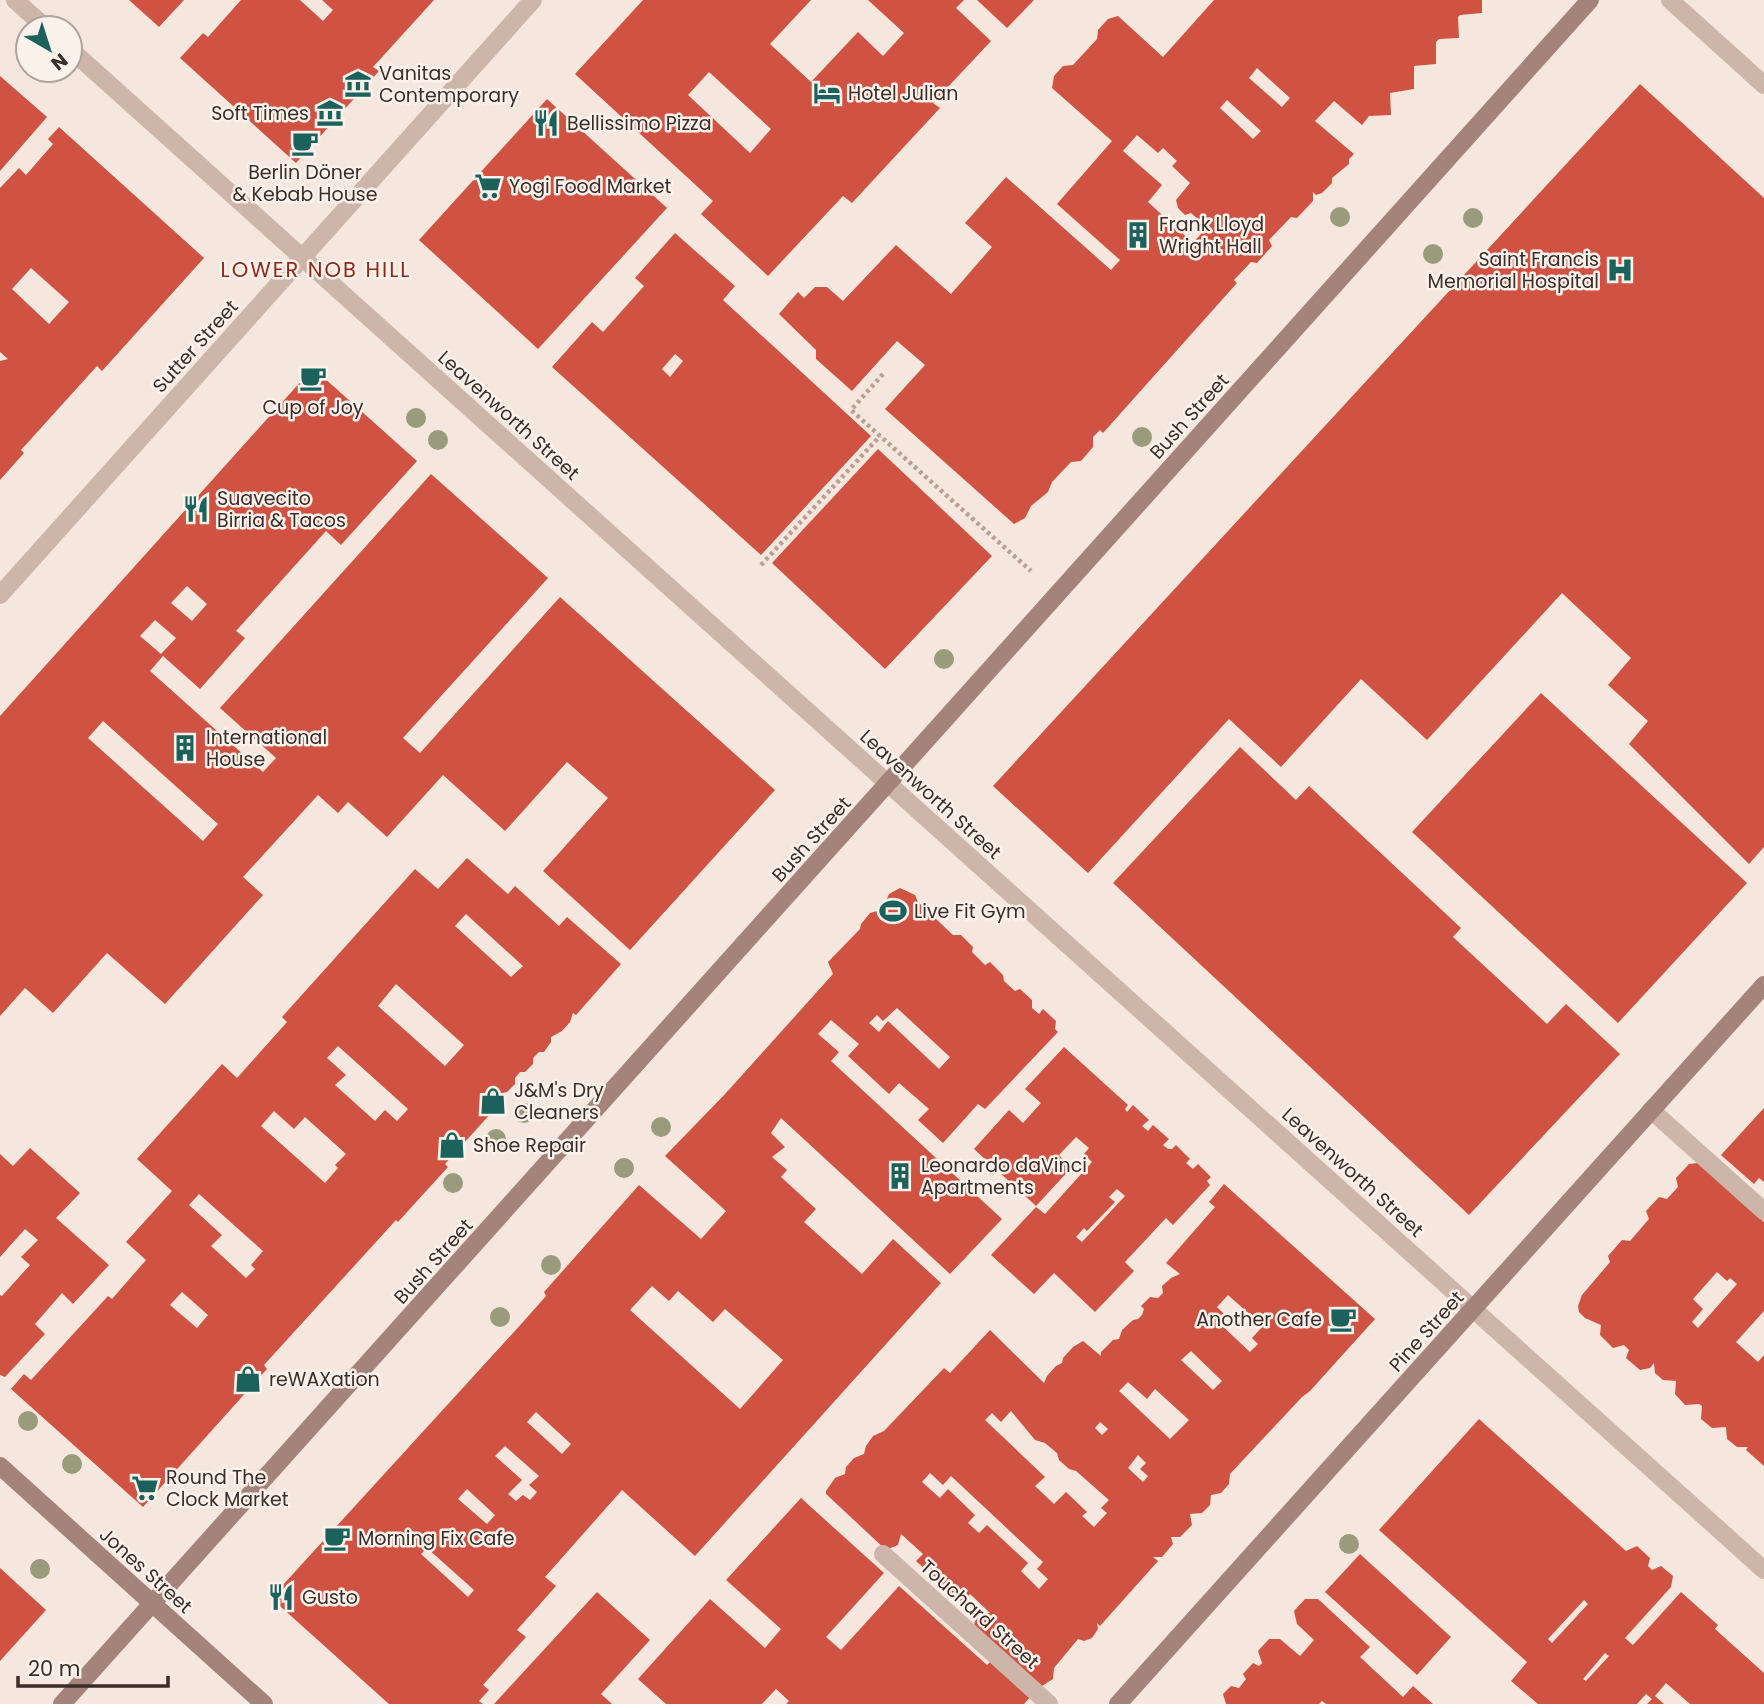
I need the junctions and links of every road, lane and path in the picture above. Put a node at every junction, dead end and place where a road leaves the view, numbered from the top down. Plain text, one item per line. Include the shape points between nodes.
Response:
1 (15, 0) edge
2 (533, 0) edge
3 (1590, 0) edge
4 (1670, 0) edge
5 (30, 14) edge
6 (84, 61) edge
7 (1764, 85) edge
8 (303, 257) junction
9 (883, 373) dead end
10 (880, 436) junction
11 (761, 565) dead end
12 (0, 595) edge
13 (1057, 596) junction
14 (888, 783) junction
15 (1764, 985) edge
16 (1651, 1110) junction
17 (1764, 1211) edge
18 (1474, 1308) junction
19 (0, 1466) edge
20 (883, 1554) dead end
21 (1764, 1570) edge
22 (153, 1604) junction
23 (62, 1704) edge
24 (264, 1704) edge
25 (1049, 1704) edge
26 (1118, 1704) edge

1 - 5 street
2 - 8 street, Sutter Street
3 - 13 main road, Bush Street
4 - 7 street
6 - 8 street, Leavenworth Street
8 - 12 street, Sutter Street
8 - 14 street, Leavenworth Street
9 - 10 path via 851,410
10 - 11 path
10 - 13 path
13 - 14 main road, Bush Street
14 - 18 street, Leavenworth Street
14 - 22 main road, Bush Street
15 - 16 main road, Pine Street
16 - 17 street
16 - 18 main road, Pine Street
18 - 21 street, Leavenworth Street
18 - 26 main road, Pine Street
19 - 22 main road, Jones Street
20 - 25 street, Touchard Street
22 - 23 main road, Bush Street
22 - 24 main road, Jones Street

